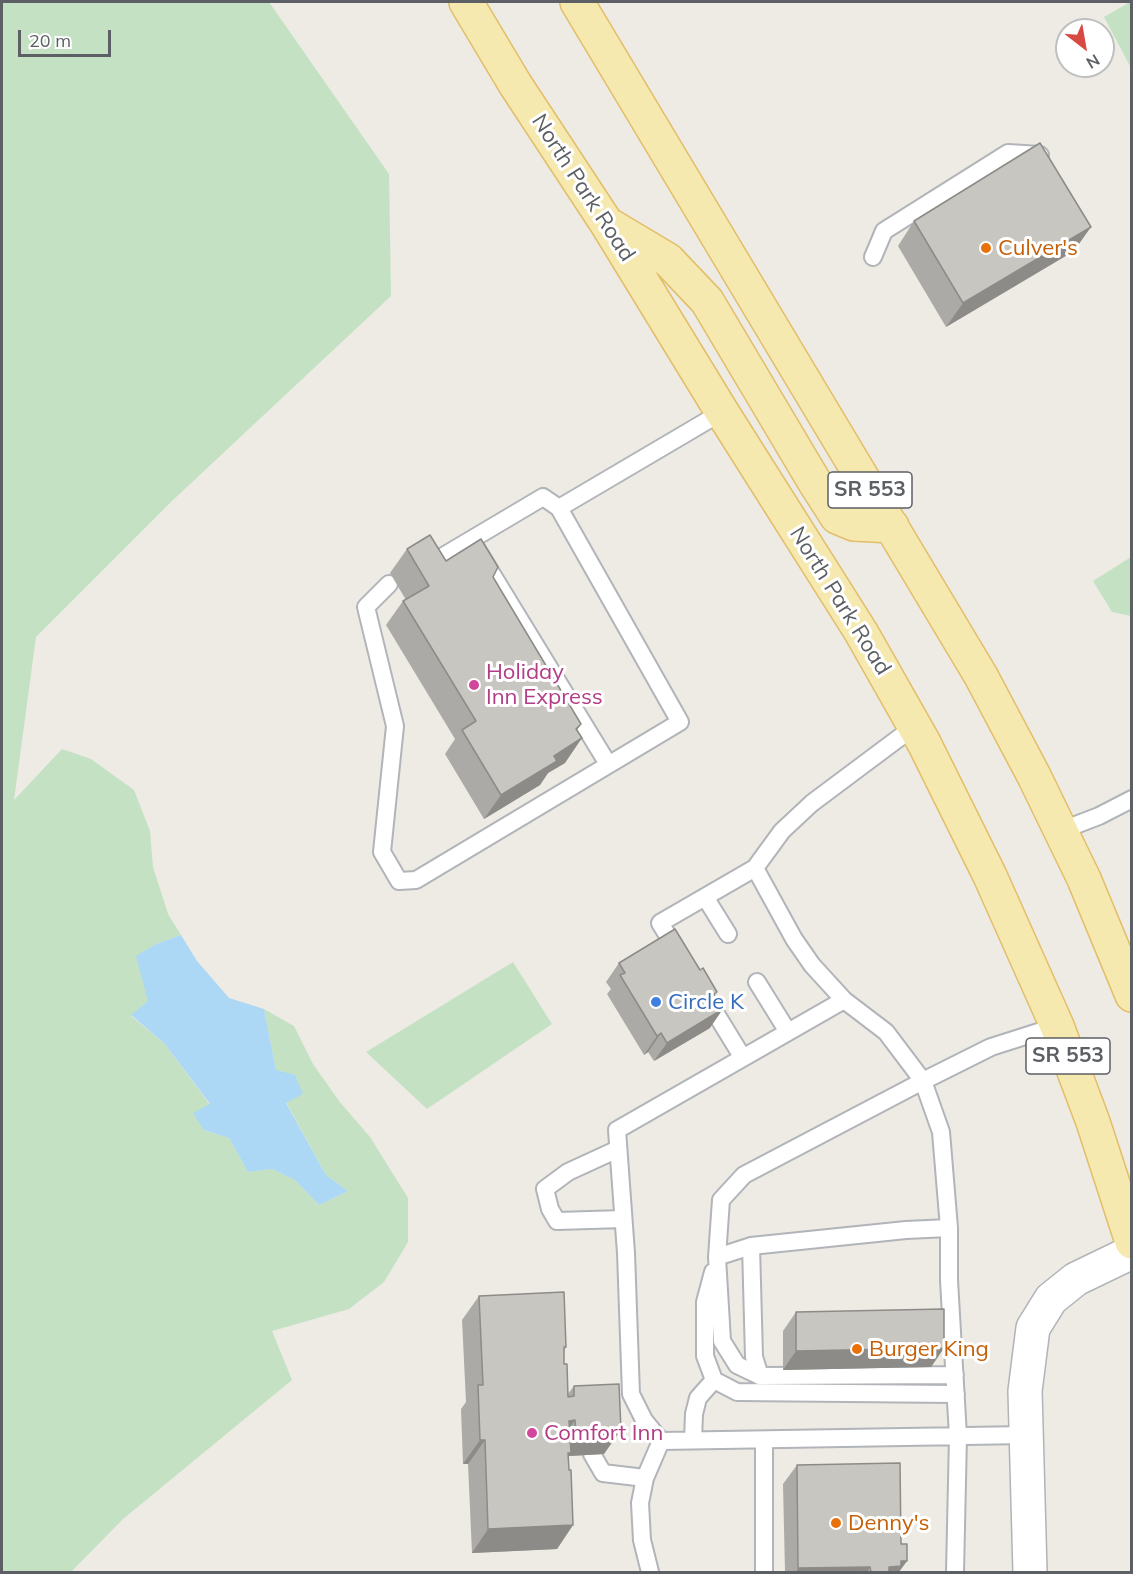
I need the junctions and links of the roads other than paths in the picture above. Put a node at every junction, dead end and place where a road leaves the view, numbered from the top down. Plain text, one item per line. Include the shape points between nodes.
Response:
1 (466, 2) edge
2 (577, 2) edge
3 (1040, 155) edge
4 (607, 224) junction
5 (873, 257) dead end
6 (722, 412) junction
7 (559, 508) junction
8 (892, 526) junction
9 (471, 540) junction
10 (422, 568) edge
11 (389, 584) dead end
12 (915, 726) junction
13 (608, 764) junction
14 (1131, 799) edge
15 (1060, 831) junction
16 (755, 868) junction
17 (705, 897) junction
18 (728, 934) dead end
19 (683, 960) edge
20 (757, 982) dead end
21 (1131, 995) edge
22 (844, 1000) junction
23 (713, 1009) edge
24 (1057, 1026) junction
25 (788, 1032) junction
26 (743, 1058) junction
27 (923, 1081) junction
28 (618, 1149) junction
29 (623, 1219) junction
30 (949, 1228) junction
31 (1131, 1242) edge
32 (751, 1246) junction
33 (1131, 1252) edge
34 (717, 1257) junction
35 (955, 1375) junction
36 (760, 1376) junction
37 (714, 1380) junction
38 (631, 1394) junction
39 (956, 1394) junction
40 (610, 1395) edge
41 (1026, 1435) junction
42 (958, 1436) junction
43 (693, 1440) junction
44 (764, 1440) junction
45 (661, 1441) junction
46 (592, 1455) edge
47 (645, 1478) junction
48 (650, 1572) edge
49 (764, 1572) edge
50 (955, 1572) edge
51 (1030, 1572) edge

1 - 4 main road, North Park Road / SR 553
2 - 8 main road, SR 553
3 - 5 lane via 1008,153 884,231
4 - 6 main road, North Park Road / SR 553
4 - 8 main road via 668,260 707,301 837,517 854,524
6 - 7 lane
6 - 12 main road, North Park Road / SR 553 via 861,632
7 - 9 lane via 543,497
7 - 13 lane via 680,722
8 - 15 main road, SR 553 via 981,676
9 - 10 lane
9 - 13 lane
11 - 13 lane via 366,607 395,726 382,852 399,881 417,880
12 - 16 lane via 812,803 782,831
12 - 24 main road, North Park Road / SR 553 via 990,876
14 - 15 lane
15 - 21 main road, SR 553
16 - 17 lane
16 - 22 lane via 794,939
17 - 18 lane
17 - 19 lane via 660,923
20 - 25 lane
22 - 25 lane
22 - 27 lane via 886,1032
23 - 26 lane
24 - 27 lane via 991,1047
24 - 31 main road, North Park Road / SR 553 via 1094,1122
25 - 26 lane
26 - 28 lane via 617,1130
27 - 30 lane via 941,1132
27 - 34 lane via 744,1175 721,1200
28 - 29 lane
28 - 29 lane via 568,1172 545,1190 557,1221
29 - 38 lane
30 - 32 lane
30 - 35 lane
32 - 34 lane
32 - 36 lane via 754,1357
33 - 41 street via 1076,1279 1051,1299 1034,1328 1025,1391
34 - 36 lane via 722,1341 737,1365
34 - 37 lane via 705,1302 705,1356
35 - 36 lane
35 - 39 lane
37 - 39 lane via 737,1392
37 - 43 lane via 698,1398
38 - 40 lane
38 - 45 lane
39 - 42 lane
41 - 42 lane
41 - 51 street
42 - 44 lane
42 - 50 lane
43 - 44 lane
43 - 45 lane
44 - 49 lane
45 - 47 lane
46 - 47 lane via 603,1473
47 - 48 lane via 640,1503 642,1540

